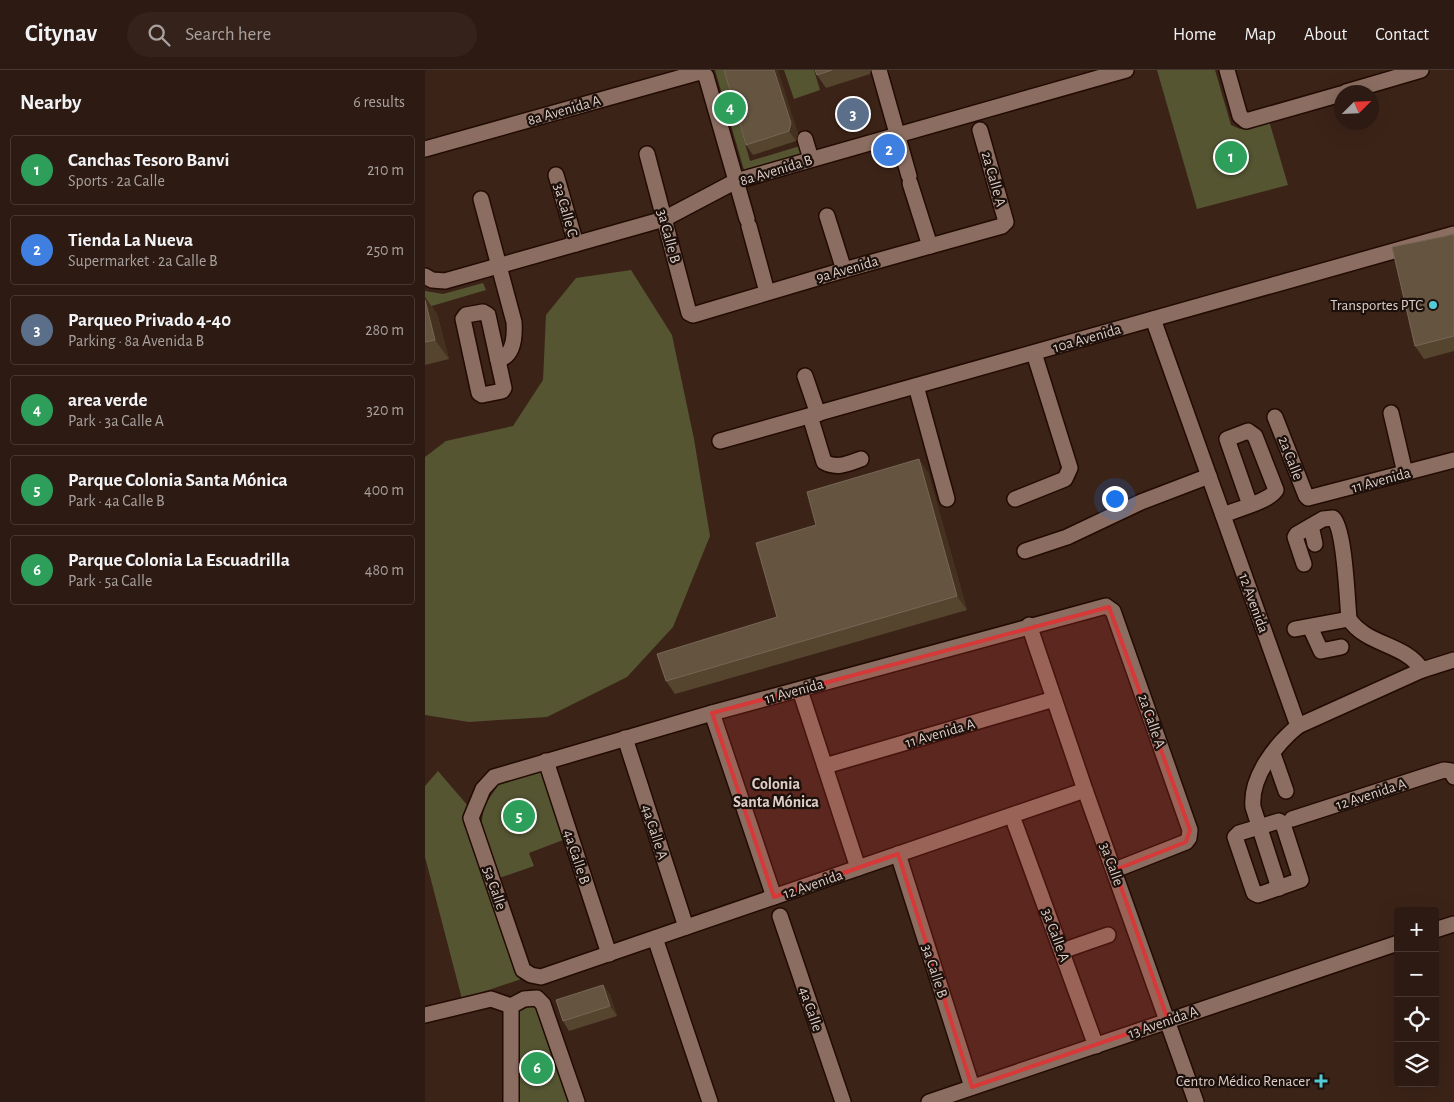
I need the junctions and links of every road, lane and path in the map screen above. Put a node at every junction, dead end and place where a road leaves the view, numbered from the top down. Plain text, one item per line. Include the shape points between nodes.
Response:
1 (879, 70) edge
2 (1126, 70) edge
3 (1227, 70) edge
4 (1412, 71) edge
5 (1368, 85) edge
6 (1334, 96) edge
7 (980, 130) dead end
8 (897, 134) junction
9 (805, 139) dead end
10 (425, 149) edge
11 (647, 154) dead end
12 (811, 159) junction
13 (556, 176) dead end
14 (736, 181) junction
15 (481, 199) dead end
16 (827, 216) dead end
17 (664, 219) junction
18 (1002, 226) joint
19 (1454, 234) edge
20 (576, 244) junction
21 (930, 246) junction
22 (500, 266) junction
23 (844, 270) junction
24 (429, 278) edge
25 (767, 292) junction
26 (693, 315) joint
27 (1153, 319) junction
28 (1034, 353) junction
29 (498, 360) junction
30 (805, 376) dead end
31 (916, 386) junction
32 (1391, 412) dead end
33 (814, 415) junction
34 (1275, 417) dead end
35 (720, 441) dead end
36 (861, 459) dead end
37 (1454, 460) edge
38 (1405, 474) junction
39 (1209, 476) junction
40 (1309, 498) joint
41 (947, 499) dead end
42 (1015, 499) dead end
43 (1250, 505) junction
44 (1223, 515) junction
45 (1311, 526) junction
46 (1315, 544) dead end
47 (1025, 551) dead end
48 (1304, 564) dead end
49 (1109, 607) joint
50 (1349, 619) junction
51 (1029, 625) junction
52 (1310, 627) junction
53 (1295, 630) dead end
54 (1341, 648) dead end
55 (1454, 660) edge
56 (1423, 670) junction
57 (799, 690) junction
58 (1054, 699) junction
59 (712, 713) junction
60 (1298, 726) junction
61 (625, 738) junction
62 (1273, 754) junction
63 (546, 761) junction
64 (825, 766) junction
65 (1452, 774) edge
66 (483, 789) joint
67 (1085, 790) junction
68 (1286, 791) dead end
69 (1292, 819) dead end
70 (1015, 824) dead end
71 (1259, 828) junction
72 (898, 854) junction
73 (858, 868) junction
74 (1115, 870) junction
75 (1279, 888) junction
76 (774, 897) junction
77 (780, 916) dead end
78 (1454, 924) edge
79 (686, 927) junction
80 (1439, 929) edge
81 (1108, 935) dead end
82 (655, 938) junction
83 (1394, 944) edge
84 (1062, 951) junction
85 (609, 954) junction
86 (541, 977) joint
87 (511, 1006) junction
88 (425, 1015) edge
89 (1168, 1020) junction
90 (1096, 1046) junction
91 (973, 1087) junction
92 (511, 1102) edge
93 (577, 1102) edge
94 (710, 1102) edge
95 (843, 1102) edge
96 (929, 1102) edge
97 (1196, 1102) edge

1 - 8 street
2 - 8 street, 8a Avenida B via 1055,97
3 - 6 street via 1239,116 1246,121
4 - 5 street
7 - 18 street, 2a Calle A via 1006,222
8 - 12 street, 8a Avenida B
8 - 21 street
9 - 12 street
10 - 14 street, 8a Avenida A via 700,72 704,73
11 - 17 street, 3a Calle B
12 - 14 street, 8a Avenida B
13 - 20 street, 3a Calle C
14 - 17 street, 8a Avenida B
14 - 25 street
15 - 22 street
16 - 23 street
17 - 20 street, 8a Avenida B
17 - 26 street, 3a Calle B via 689,313
18 - 21 street, 9a Avenida
19 - 27 street, 10a Avenida
20 - 22 street, 8a Avenida B
21 - 23 street, 9a Avenida
22 - 24 street, 8a Avenida B via 445,281
22 - 29 street via 515,331 510,352
23 - 25 street, 9a Avenida
25 - 26 street, 9a Avenida
27 - 28 street, 10a Avenida
27 - 39 street, 12 Avenida
28 - 31 street, 10a Avenida
28 - 42 street via 1070,468 1065,479
29 - 29 street via 487,313 465,316 463,321 481,395 504,390
30 - 33 street
31 - 33 street, 10a Avenida
31 - 41 street
32 - 38 street
33 - 35 street, 10a Avenida
33 - 36 street via 824,462 841,466
34 - 40 street, 2a Calle
37 - 38 street, 11 Avenida
38 - 40 street, 11 Avenida
39 - 44 street, 12 Avenida
39 - 47 street via 1141,502 1067,537
43 - 43 street via 1273,495 1276,490 1255,436 1248,431 1227,439
43 - 44 street
44 - 60 street, 12 Avenida
45 - 46 street
45 - 48 street via 1295,537
45 - 50 street via 1329,518 1337,524
49 - 51 street, 11 Avenida
49 - 74 street, 2a Calle A via 1190,830 1186,842
50 - 52 street
50 - 56 street via 1355,628 1368,636 1411,656
51 - 57 street, 11 Avenida
51 - 58 street, 3a Calle
52 - 53 street
52 - 54 street via 1321,651
55 - 56 street
56 - 60 street
57 - 59 street, 11 Avenida
57 - 64 street
58 - 64 street, 11 Avenida A
58 - 67 street, 3a Calle
59 - 61 street, 11 Avenida
59 - 76 street
60 - 62 street
61 - 63 street, 11 Avenida
61 - 79 street, 4a Calle A
62 - 68 street
62 - 71 street via 1252,796
63 - 66 street, 11 Avenida via 495,777
63 - 85 street, 4a Calle B
64 - 73 street
65 - 69 street, 12 Avenida A
66 - 86 street, 5a Calle via 471,818 523,970 531,976
67 - 72 street, 12 Avenida
67 - 74 street, 3a Calle
70 - 84 street, 3a Calle A
71 - 75 street
71 - 75 street via 1281,822 1301,877 1299,881
71 - 75 street via 1235,837 1254,893 1258,895
72 - 73 street, 12 Avenida
72 - 91 street, 3a Calle B
73 - 76 street, 12 Avenida
74 - 89 street, 3a Calle
76 - 79 street, 12 Avenida
77 - 95 street, 4a Calle
78 - 80 street
79 - 82 street, 12 Avenida
81 - 84 street
82 - 85 street, 12 Avenida
82 - 94 street
83 - 89 street, 13 Avenida A
84 - 90 street, 3a Calle A
85 - 86 street, 12 Avenida
87 - 88 street via 491,999
87 - 92 street
87 - 93 street via 537,998 543,1004
89 - 90 street, 13 Avenida A
89 - 97 street, 3a Calle
90 - 91 street, 13 Avenida A
91 - 96 street, 13 Avenida A

